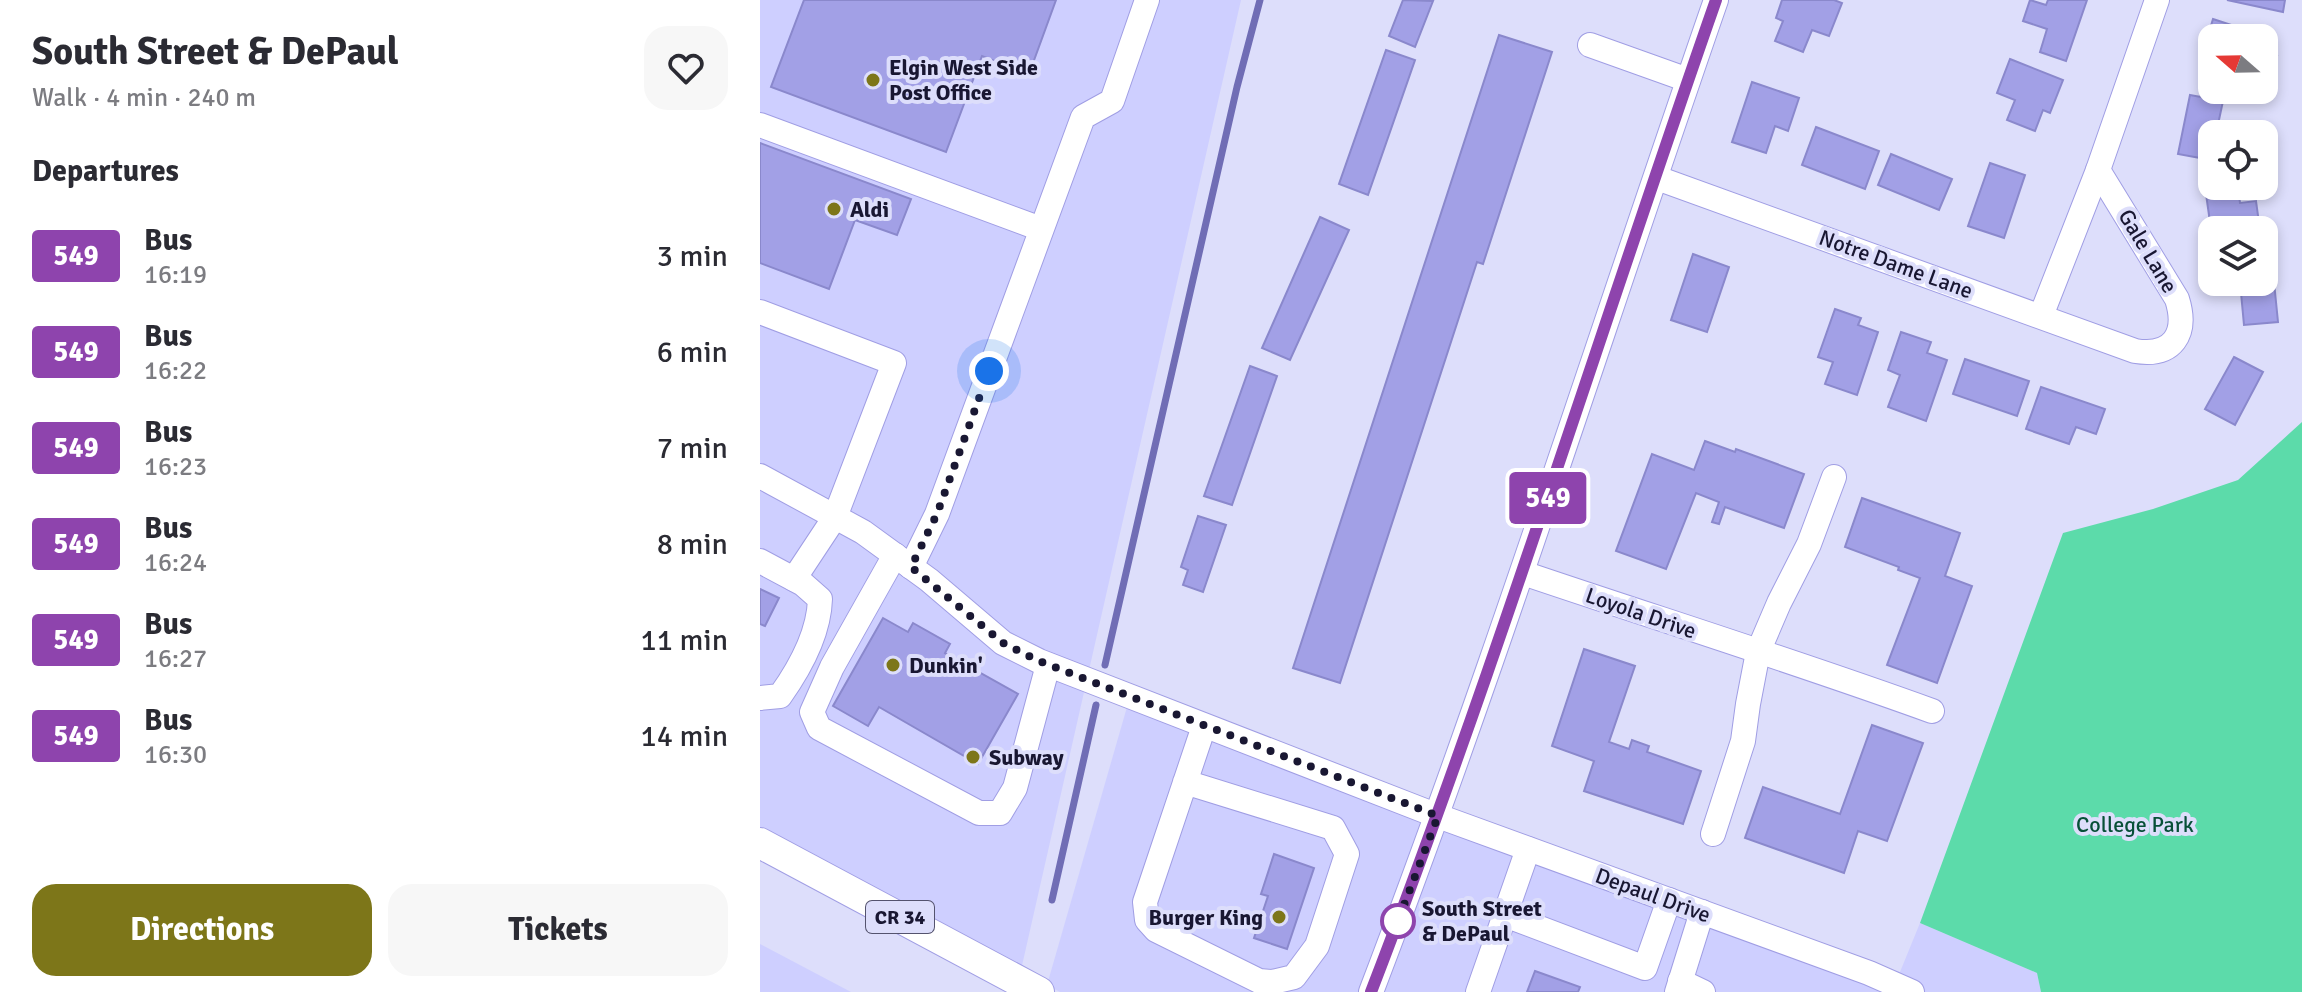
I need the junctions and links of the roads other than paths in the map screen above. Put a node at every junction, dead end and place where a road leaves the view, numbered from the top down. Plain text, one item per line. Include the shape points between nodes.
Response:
1 (1147, 0) edge
2 (1716, 0) edge
3 (2157, 0) edge
4 (1590, 45) dead end
5 (1688, 80) junction
6 (760, 125) edge
7 (2098, 170) junction
8 (1657, 178) junction
9 (1041, 229) junction
10 (760, 312) edge
11 (2041, 316) junction
12 (2135, 351) joint
13 (760, 476) edge
14 (1834, 477) dead end
15 (835, 517) junction
16 (760, 561) edge
17 (903, 561) junction
18 (1523, 573) junction
19 (794, 579) junction
20 (1758, 652) junction
21 (1048, 665) junction
22 (760, 698) edge
23 (1932, 711) dead end
24 (1204, 726) junction
25 (1185, 782) junction
26 (1438, 816) junction
27 (1713, 834) dead end
28 (760, 843) edge
29 (1528, 849) junction
30 (1669, 900) junction
31 (1702, 912) junction
32 (1505, 915) junction
33 (1678, 987) edge
34 (1039, 992) edge
35 (1371, 992) edge
36 (1478, 992) edge
37 (1703, 992) edge
38 (1912, 992) edge

1 - 9 street via 1112,101 1083,117
2 - 5 street
3 - 7 street, Gale Lane
4 - 5 street
5 - 8 street
6 - 9 street
7 - 11 street, Gale Lane
7 - 12 street, Gale Lane via 2182,314 2176,340 2159,351
8 - 11 street, Notre Dame Lane
8 - 18 street
9 - 17 street via 937,514
10 - 15 street via 894,363
11 - 12 street, Notre Dame Lane
13 - 15 street, Depaul Drive
14 - 20 street
15 - 17 street, Depaul Drive
15 - 19 street
16 - 19 street
17 - 21 street, Depaul Drive via 1003,643
17 - 21 street via 832,667 812,712 819,728 979,813 1000,813 1015,788
18 - 20 street, Loyola Drive
18 - 26 street
19 - 22 street via 820,599 819,623 780,696
20 - 23 street, Loyola Drive
20 - 27 street via 1743,741
21 - 24 street, Depaul Drive
24 - 25 street
24 - 26 street, Depaul Drive
25 - 25 street via 1145,902 1147,920 1156,930 1259,981 1294,977 1317,946 1347,854 1333,828
26 - 29 street, Depaul Drive
26 - 35 street
28 - 34 main road, CR 34
29 - 30 street, Depaul Drive
29 - 32 street
30 - 31 street, Depaul Drive
30 - 32 street via 1645,968
31 - 33 street
31 - 38 street, Depaul Drive
32 - 36 street
33 - 37 street

